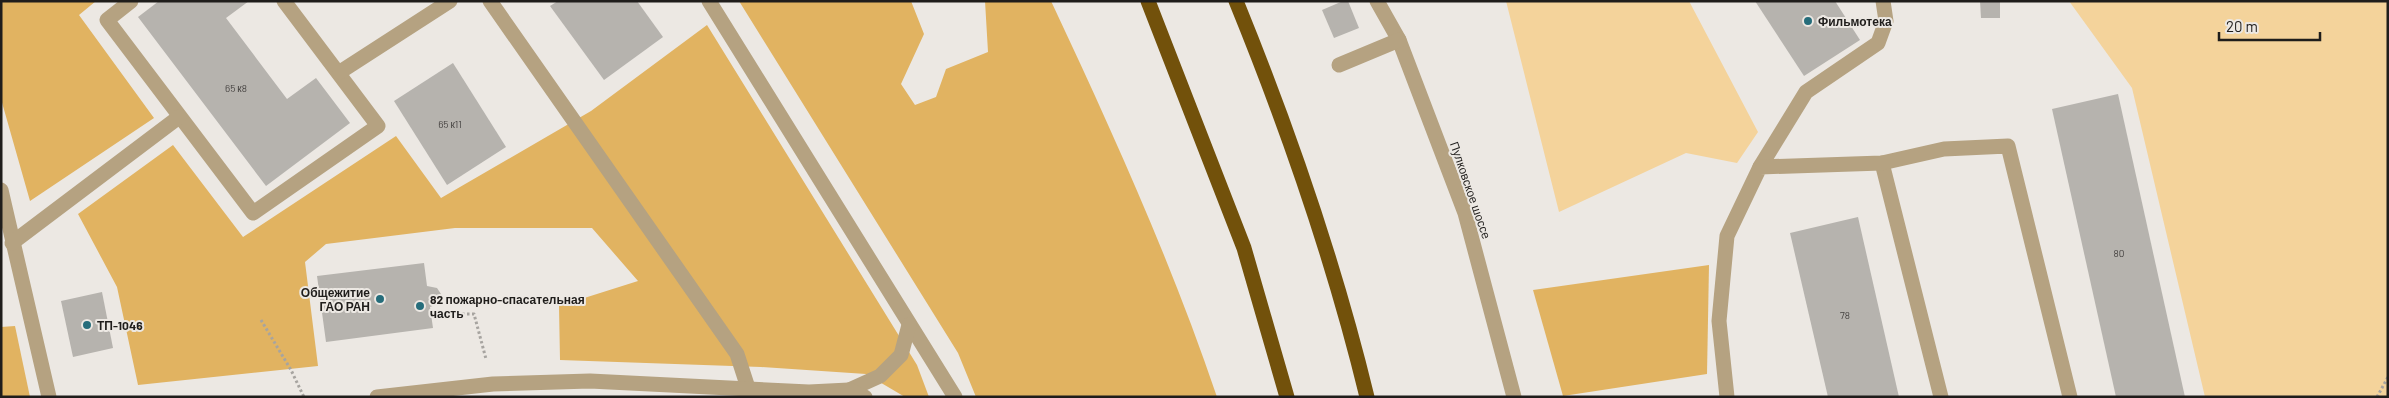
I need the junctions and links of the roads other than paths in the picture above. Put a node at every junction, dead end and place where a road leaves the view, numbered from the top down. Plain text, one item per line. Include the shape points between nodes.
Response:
1 (131, 1) edge
2 (284, 1) edge
3 (450, 1) edge
4 (490, 1) edge
5 (709, 1) edge
6 (1148, 1) edge
7 (1236, 1) edge
8 (1377, 1) edge
9 (1883, 1) edge
10 (1399, 40) junction
11 (1339, 65) dead end
12 (340, 72) junction
13 (179, 117) junction
14 (1882, 163) junction
15 (1760, 167) junction
16 (1, 190) edge
17 (12, 243) junction
18 (909, 325) junction
19 (516, 390) edge
20 (849, 390) junction
21 (750, 393) edge
22 (49, 397) edge
23 (377, 397) edge
24 (865, 397) edge
25 (955, 397) edge
26 (1287, 397) edge
27 (1367, 397) edge
28 (1514, 397) edge
29 (1727, 397) edge
30 (1940, 397) edge
31 (2070, 397) edge

1 - 13 street via 107,20
2 - 12 street
3 - 12 street
4 - 21 street via 737,354
5 - 18 street
6 - 26 highway via 1244,248
7 - 27 highway via 1319,222
8 - 10 street, Пулковское шоссе
9 - 15 street via 1886,21 1878,43 1806,92
10 - 11 street
10 - 28 street, Пулковское шоссе via 1465,213
12 - 13 street via 378,126 253,213
13 - 17 street
14 - 15 street
14 - 30 street
14 - 31 street via 1944,149 2008,146
15 - 29 street via 1727,236 1719,322
16 - 17 street
17 - 22 street
18 - 20 street via 901,355 880,376
18 - 25 street
19 - 21 street via 590,381
19 - 23 street via 493,384
20 - 21 street
20 - 24 street

